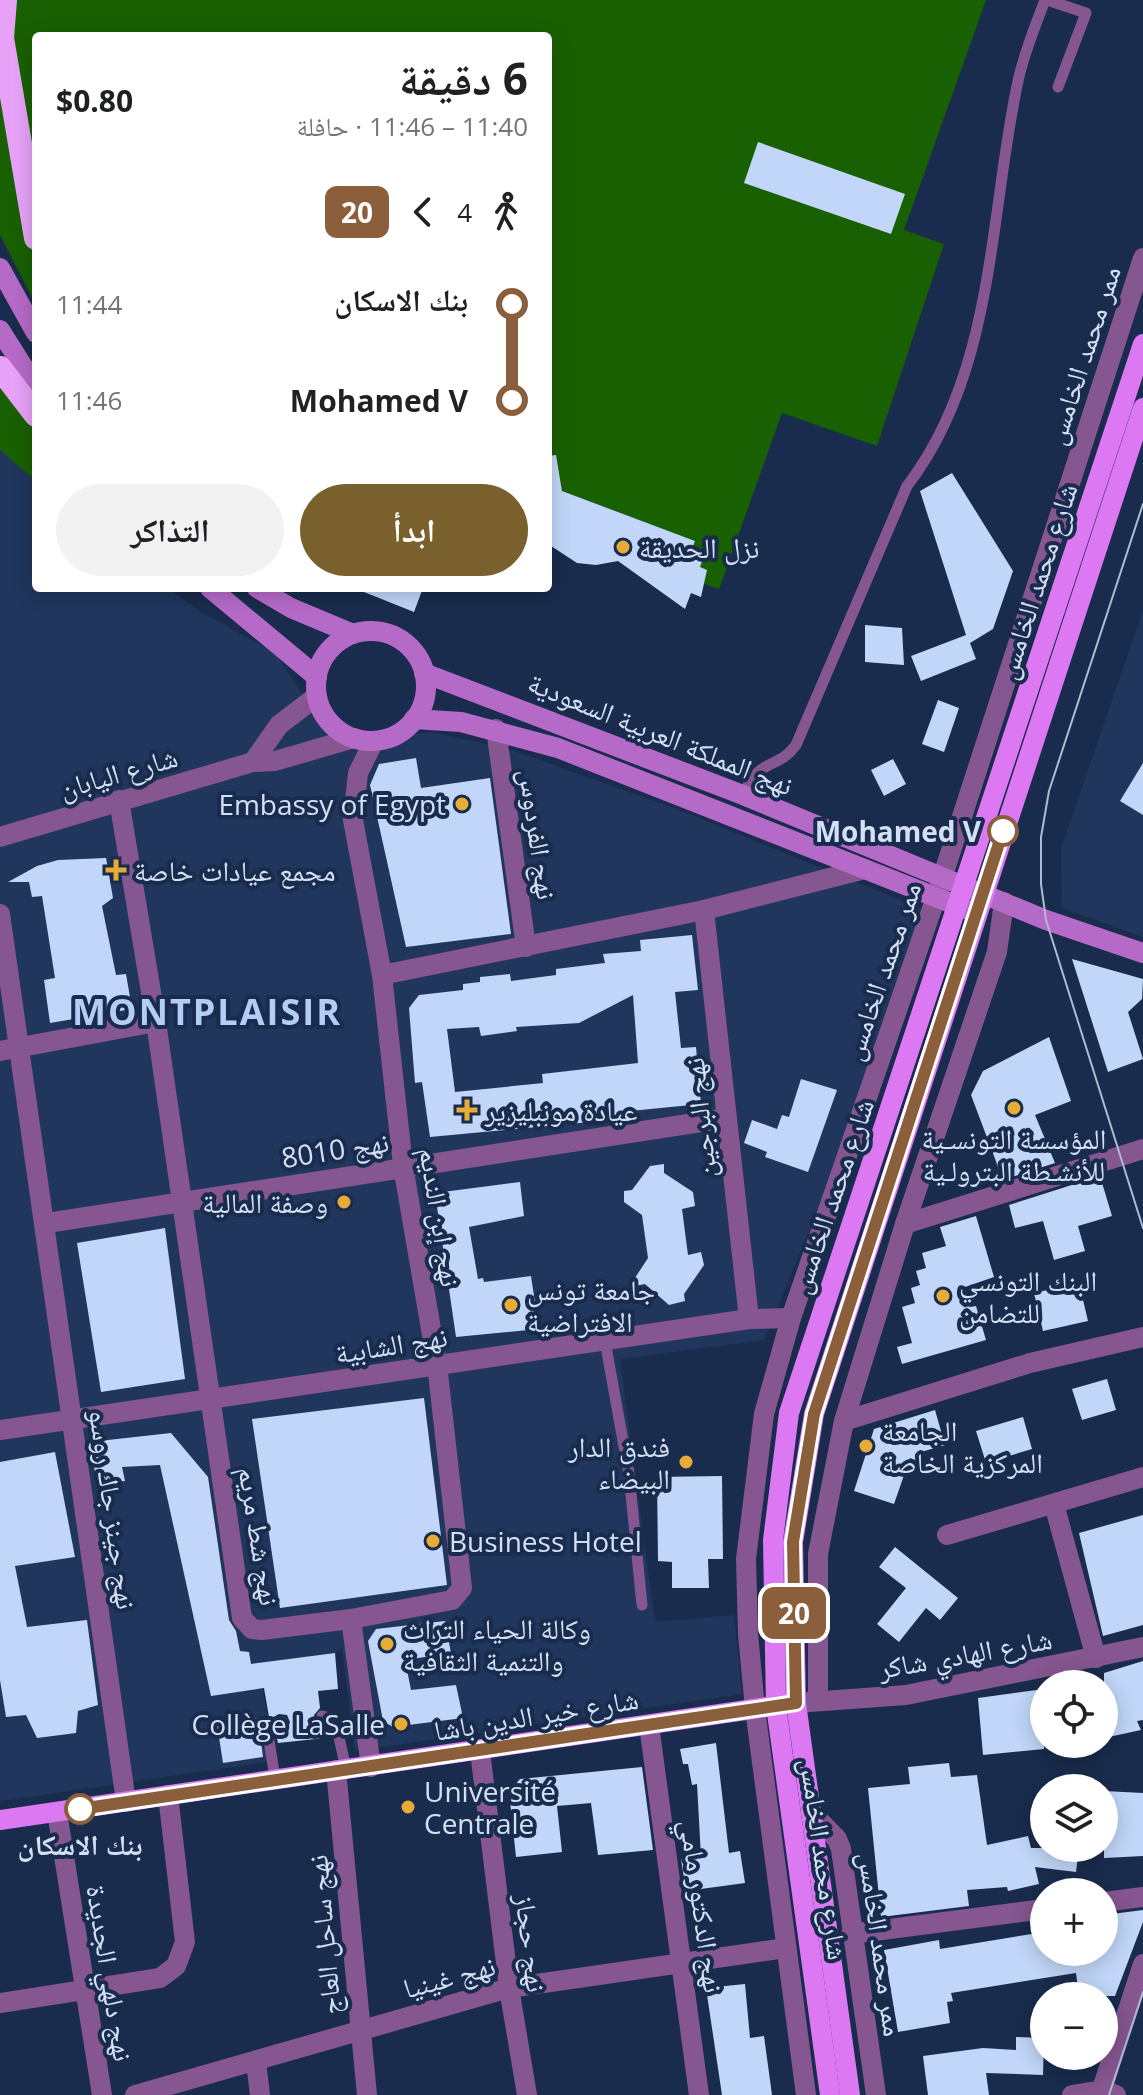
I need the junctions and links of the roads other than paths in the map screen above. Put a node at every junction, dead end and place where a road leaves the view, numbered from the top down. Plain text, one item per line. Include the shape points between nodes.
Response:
1 (5, 0) edge
2 (1046, 0) edge
3 (1058, 87) dead end
4 (32, 214) edge
5 (1143, 258) edge
6 (0, 268) edge
7 (32, 326) edge
8 (0, 330) edge
9 (1143, 344) edge
10 (1139, 365) edge
11 (0, 368) edge
12 (32, 381) edge
13 (1143, 408) edge
14 (32, 410) edge
15 (214, 592) edge
16 (264, 592) edge
17 (353, 634) junction
18 (424, 673) junction
19 (317, 686) junction
20 (414, 719) junction
21 (496, 729) junction
22 (364, 739) junction
23 (253, 762) junction
24 (743, 795) junction
25 (119, 800) junction
26 (0, 837) edge
27 (861, 870) junction
28 (942, 878) junction
29 (974, 889) junction
30 (935, 900) junction
31 (1004, 902) junction
32 (704, 910) junction
33 (968, 910) junction
34 (0, 914) edge
35 (526, 947) junction
36 (1143, 953) edge
37 (382, 975) junction
38 (156, 1022) junction
39 (10, 1049) edge
40 (727, 1118) junction
41 (1143, 1149) edge
42 (403, 1166) junction
43 (183, 1203) junction
44 (47, 1223) junction
45 (905, 1224) junction
46 (791, 1318) junction
47 (749, 1319) junction
48 (1143, 1337) edge
49 (605, 1341) junction
50 (437, 1364) junction
51 (210, 1400) junction
52 (73, 1419) junction
53 (844, 1421) junction
54 (0, 1430) edge
55 (1143, 1477) edge
56 (1054, 1504) junction
57 (947, 1535) dead end
58 (642, 1605) dead end
59 (351, 1619) junction
60 (1143, 1647) edge
61 (1096, 1658) junction
62 (818, 1701) junction
63 (786, 1705) junction
64 (755, 1709) junction
65 (322, 1716) dead end
66 (282, 1722) dead end
67 (649, 1725) junction
68 (480, 1751) junction
69 (371, 1767) junction
70 (341, 1770) junction
71 (275, 1778) junction
72 (168, 1795) junction
73 (126, 1802) junction
74 (57, 1812) junction
75 (811, 1812) junction
76 (0, 1820) edge
77 (1143, 1897) edge
78 (1118, 1900) edge
79 (1030, 1911) edge
80 (851, 1934) junction
81 (786, 1948) junction
82 (683, 1963) junction
83 (1143, 1964) edge
84 (509, 1988) junction
85 (84, 1990) junction
86 (0, 2003) edge
87 (359, 2028) junction
88 (256, 2062) junction
89 (1106, 2093) edge
90 (102, 2095) edge
91 (135, 2095) edge
92 (260, 2095) edge
93 (367, 2095) edge
94 (527, 2095) edge
95 (699, 2095) edge
96 (806, 2095) edge
97 (830, 2095) edge
98 (850, 2095) edge
99 (876, 2095) edge
100 (1072, 2095) edge

1 - 4 highway via 2,38
2 - 3 lane via 1086,13
2 - 24 lane via 1017,84 969,368 929,458 907,486 796,745 756,771
5 - 28 street, ممر محمد الخامس
6 - 7 main road
8 - 12 main road
9 - 10 main road, شارع محمد الخامس
10 - 29 main road, شارع محمد الخامس
11 - 14 highway
13 - 29 main road, شارع محمد الخامس
15 - 19 main road
16 - 17 main road
17 - 18 main road via 393,635 413,651
17 - 19 main road via 329,650
18 - 20 main road via 426,689
18 - 24 main road, نهج المملكة العربية السعودية
19 - 22 main road via 329,722
19 - 23 street
20 - 21 main road, نهج المملكة العربية السعودية
20 - 22 main road via 389,737
21 - 27 main road, نهج المملكة العربية السعودية via 614,769
21 - 35 street, نهج الفردوس
22 - 23 street, شارع اليابان
22 - 37 street, نهج إبن النديم via 353,820
23 - 25 street, شارع اليابان
24 - 28 main road, نهج المملكة العربية السعودية
25 - 26 street, شارع اليابان
25 - 38 street, نهج شط مريم
27 - 30 main road, نهج المملكة العربية السعودية
27 - 32 street
28 - 29 main road, نهج المملكة العربية السعودية
28 - 30 street, ممر محمد الخامس
29 - 31 main road, نهج المملكة العربية السعودية
29 - 33 main road, شارع محمد الخامس
30 - 33 main road, نهج المملكة العربية السعودية
30 - 46 street, ممر محمد الخامس
31 - 36 main road, نهج المملكة العربية السعودية
31 - 45 street via 997,952
32 - 35 street
32 - 40 street, نهج البرجين
33 - 63 main road, شارع محمد الخامس via 789,1413 773,1540
34 - 39 street, نهج جينز جاك روسو
35 - 37 street
37 - 42 street, نهج إبن النديم
38 - 39 street
38 - 43 street, نهج شط مريم
39 - 44 street, نهج جينز جاك روسو
40 - 42 street, نهج 8010
40 - 47 street, نهج البرجين
41 - 45 street
42 - 43 street, نهج 8010
42 - 50 street, نهج إبن النديم
43 - 44 street, نهج 8010
43 - 51 street, نهج شط مريم
44 - 52 street, نهج جينز جاك روسو
45 - 53 street
46 - 47 street, نهج الشابية
46 - 64 street, ممر محمد الخامس via 764,1414 746,1559
47 - 49 street, نهج الشابية
48 - 53 street via 1030,1363
49 - 50 street, نهج الشابية
49 - 58 lane via 629,1474
50 - 51 street, نهج الشابية
50 - 59 street, نهج إبن النديم via 462,1588 452,1600
51 - 52 street, نهج الشابية
51 - 59 street, نهج شط مريم via 242,1618 262,1630
52 - 54 street, نهج الشابية
52 - 73 street, نهج جينز جاك روسو
53 - 62 street via 818,1554
55 - 56 street
56 - 57 street
56 - 61 street
59 - 69 street
60 - 61 street, شارع الهادي شاكر
61 - 62 street, شارع الهادي شاكر via 906,1695
62 - 63 street, شارع الهادي شاكر
63 - 64 main road, شارع خير الدين باشا
63 - 75 main road, شارع محمد الخامس
63 - 97 main road, شارع محمد الخامس
64 - 67 main road, شارع خير الدين باشا
64 - 81 street, ممر محمد الخامس
65 - 70 lane via 335,1719
66 - 71 lane via 267,1728
67 - 68 main road, شارع خير الدين باشا
67 - 82 street, نهج الدكتور مامي
68 - 69 main road, شارع خير الدين باشا
68 - 84 street, نهج حجاز
69 - 70 main road, شارع خير الدين باشا
70 - 71 main road, شارع خير الدين باشا
70 - 87 street, نهج ساحل العاج
71 - 72 main road, شارع خير الدين باشا
72 - 73 main road, شارع خير الدين باشا
72 - 85 street via 185,1942 176,1966 160,1978
73 - 74 main road, شارع خير الدين باشا
74 - 76 main road, شارع خير الدين باشا
74 - 85 street, نهج دلهي الجديدة
75 - 80 street, ممر محمد الخامس via 841,1849
75 - 98 main road, شارع محمد الخامس
77 - 78 street
79 - 80 street
80 - 99 street, ممر محمد الخامس
81 - 82 street, نهج غينيا
81 - 96 street, ممر محمد الخامس
82 - 84 street, نهج غينيا
82 - 95 street, نهج الدكتور مامي
83 - 89 street
84 - 87 street, نهج غينيا
84 - 94 street, نهج حجاز
85 - 86 street
85 - 90 street, نهج دلهي الجديدة
87 - 88 street, نهج غينيا
87 - 93 street, نهج ساحل العاج
88 - 91 street, نهج غينيا
88 - 92 street
89 - 100 street

